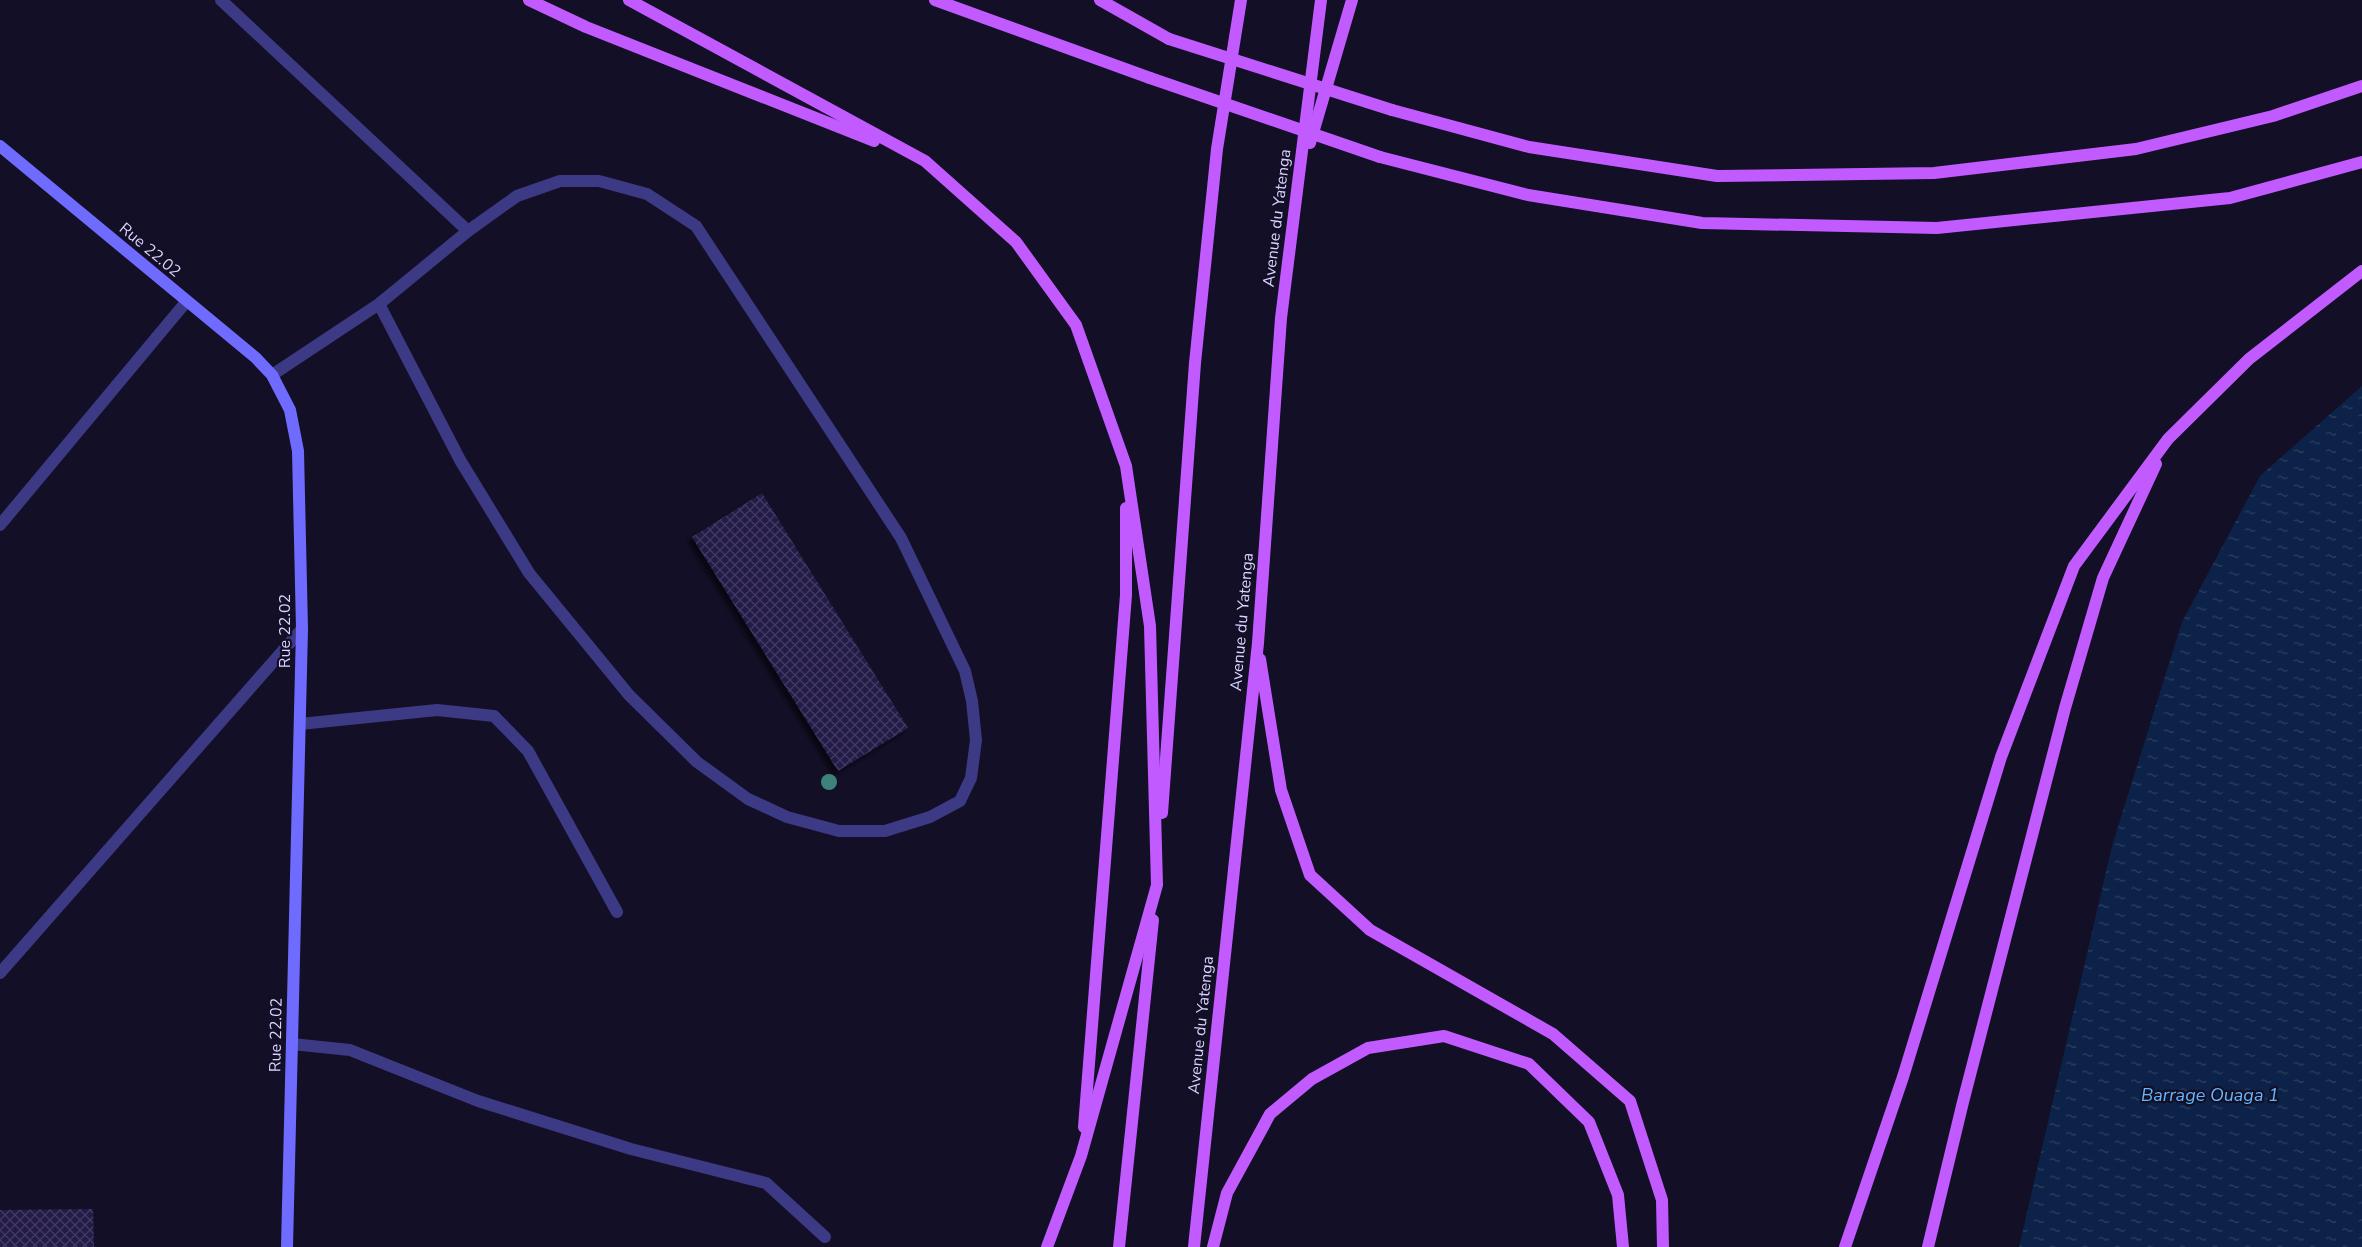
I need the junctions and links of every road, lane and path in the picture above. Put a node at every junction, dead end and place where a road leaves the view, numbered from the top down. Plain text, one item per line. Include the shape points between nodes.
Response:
1 (221, 0) edge
2 (529, 0) edge
3 (629, 0) edge
4 (935, 0) edge
5 (1100, 0) edge
6 (1241, 0) edge
7 (1321, 0) edge
8 (1352, 0) edge
9 (2362, 86) edge
10 (0, 146) edge
11 (925, 161) junction
12 (2362, 162) edge
13 (1297, 189) junction
14 (468, 232) junction
15 (2362, 271) edge
16 (186, 302) junction
17 (378, 304) junction
18 (272, 375) junction
19 (2168, 439) junction
20 (1126, 466) junction
21 (0, 525) edge
22 (302, 629) junction
23 (1258, 643) junction
24 (300, 724) junction
25 (1157, 884) junction
26 (617, 912) dead end
27 (0, 973) edge
28 (292, 1044) junction
29 (1081, 1156) junction
30 (825, 1237) dead end
31 (287, 1247) edge
32 (1047, 1247) edge
33 (1119, 1247) edge
34 (1194, 1247) edge
35 (1213, 1247) edge
36 (1623, 1247) edge
37 (1663, 1247) edge
38 (1845, 1247) edge
39 (1928, 1247) edge

1 - 14 street
2 - 11 main road via 586,27
3 - 11 main road
4 - 12 main road, bridge via 1380,157 1528,195 1702,223 1937,228 2230,198
5 - 9 main road, bridge via 1169,39 1392,110 1529,147 1717,176 1934,173 2136,149 2273,116
6 - 25 main road via 1217,149 1196,363
7 - 13 main road, Avenue du Yatenga
8 - 13 main road
10 - 16 street, Rue 22.02
11 - 20 main road via 1016,242 1076,325
13 - 23 main road, Avenue du Yatenga via 1281,318
14 - 17 street
14 - 17 street via 517,196 560,182 580,181 600,181 647,194 696,226 901,538 965,671 976,740 971,778 960,801 930,817 885,831 839,831 787,817 748,799 697,762 629,694 529,573 460,460
15 - 19 main road via 2249,359
16 - 18 street, Rue 22.02 via 256,358
16 - 21 street
17 - 18 street
18 - 22 street, Rue 22.02 via 290,410 298,451
19 - 38 main road via 2074,566 2001,758 1903,1077
19 - 39 main road via 2100,587 2064,708
20 - 25 main road via 1150,626
20 - 29 main road via 1126,595
22 - 24 street, Rue 22.02
22 - 27 street
23 - 34 main road, Avenue du Yatenga
23 - 37 main road via 1281,790 1310,875 1370,930 1553,1034 1630,1101 1662,1200
24 - 26 street via 437,710 494,716 528,751
24 - 28 street, Rue 22.02
25 - 29 main road
25 - 33 main road
28 - 30 street via 350,1050 478,1101 631,1149 766,1183
28 - 31 street, Rue 22.02
29 - 32 main road
35 - 36 main road via 1227,1193 1270,1114 1312,1079 1368,1048 1444,1036 1530,1064 1589,1122 1618,1195

